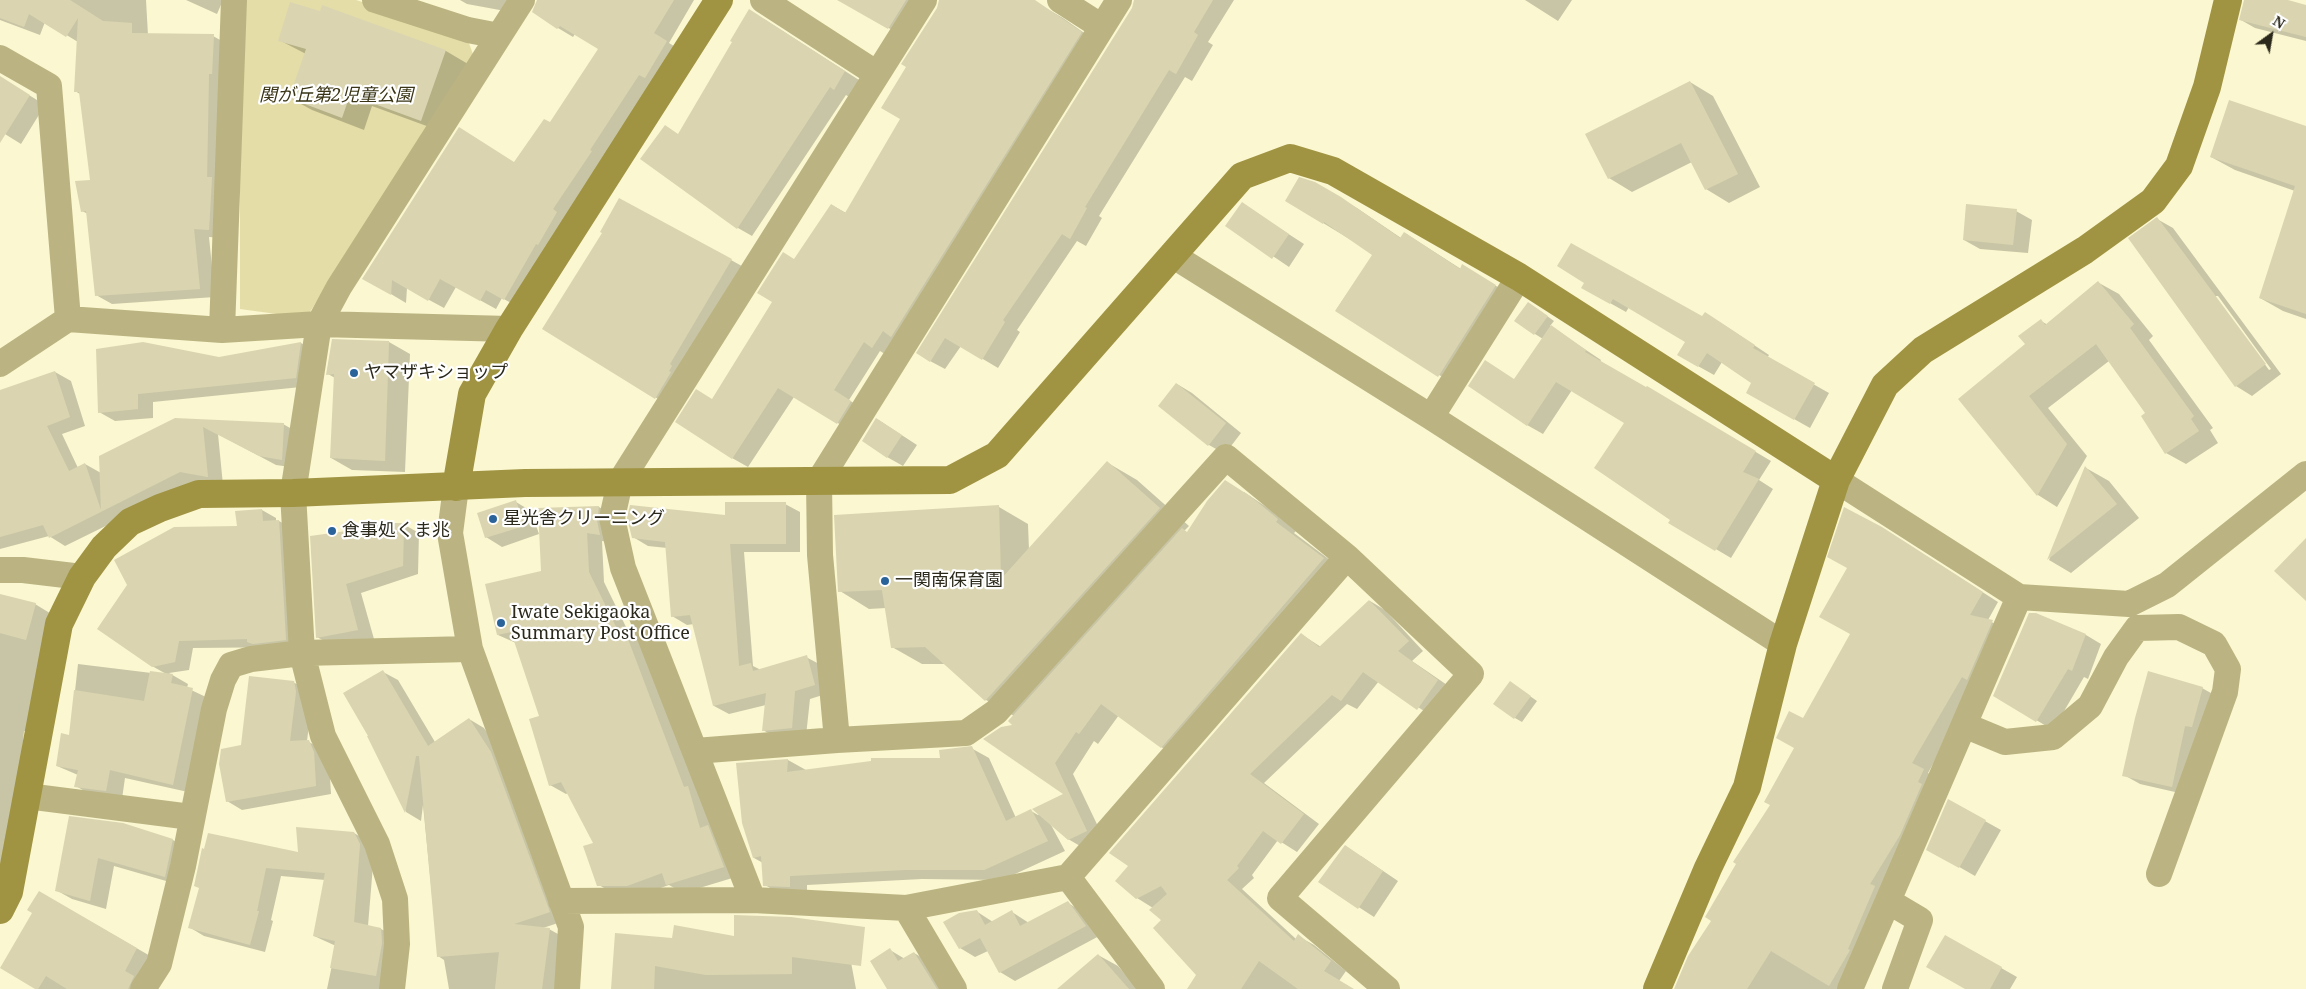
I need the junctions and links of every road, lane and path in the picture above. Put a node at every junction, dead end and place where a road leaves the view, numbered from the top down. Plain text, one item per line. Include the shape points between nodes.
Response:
1 (234, 0) edge
2 (375, 0) edge
3 (522, 0) edge
4 (719, 0) edge
5 (763, 0) edge
6 (924, 0) edge
7 (1060, 0) edge
8 (1119, 0) edge
9 (2228, 0) edge
10 (1102, 27) junction
11 (499, 36) junction
12 (0, 58) edge
13 (877, 74) junction
14 (1172, 255) junction
15 (1519, 277) junction
16 (68, 319) junction
17 (319, 324) junction
18 (509, 329) junction
19 (222, 330) junction
20 (0, 364) edge
21 (1431, 417) junction
22 (2306, 474) edge
23 (1836, 480) junction
24 (819, 481) junction
25 (620, 482) junction
26 (456, 487) junction
27 (294, 493) junction
28 (1347, 557) junction
29 (0, 570) edge
30 (82, 577) junction
31 (2019, 597) junction
32 (1783, 644) junction
33 (470, 649) junction
34 (302, 653) junction
35 (1964, 725) junction
36 (836, 740) junction
37 (695, 751) junction
38 (27, 796) junction
39 (191, 817) junction
40 (2159, 874) dead end
41 (1068, 877) junction
42 (753, 900) junction
43 (562, 901) junction
44 (1888, 901) junction
45 (906, 908) junction
46 (0, 910) edge
47 (143, 989) edge
48 (392, 989) edge
49 (567, 989) edge
50 (954, 989) edge
51 (1152, 989) edge
52 (1387, 989) edge
53 (1657, 989) edge
54 (1850, 989) edge
55 (1895, 989) edge

1 - 19 street
2 - 11 street via 468,30
3 - 11 street
4 - 18 street
5 - 13 street
6 - 13 street
7 - 10 street
8 - 10 street
9 - 23 street via 2207,87 2180,166 2153,201 2085,250 1923,350 1885,385
10 - 24 street
11 - 17 street via 339,287
12 - 16 street via 49,86
13 - 25 street
14 - 15 street via 1242,176 1290,158 1333,171
14 - 21 street
14 - 24 street via 997,455 950,480
15 - 21 street
15 - 23 street
16 - 19 street
16 - 20 street
17 - 18 street
17 - 19 street
17 - 27 street
18 - 26 street via 472,394
21 - 32 street
22 - 31 street via 2167,585 2128,604
23 - 31 street
23 - 32 street
24 - 25 street
24 - 36 street via 820,555
25 - 26 street
25 - 37 street via 612,518 622,568
26 - 27 street
26 - 33 street via 450,533
27 - 30 street via 199,494 160,508 130,522 104,547
27 - 34 street
28 - 36 street via 1226,457 996,712 966,733
28 - 41 street
28 - 52 street via 1471,674 1280,898
29 - 30 street
30 - 38 street via 59,624
31 - 35 street
32 - 53 street via 1747,787 1708,868
33 - 34 street
33 - 43 street
34 - 39 street via 251,659 231,666 214,709
34 - 48 street via 323,736 377,844 395,900 397,944
35 - 40 street via 2005,742 2053,738 2090,706 2116,657 2137,628 2179,627 2214,644 2228,669 2225,692
35 - 44 street
36 - 37 street
37 - 42 street
38 - 39 street
38 - 46 street via 9,892
39 - 47 street via 183,866 158,964
41 - 45 street
41 - 51 street
42 - 43 street
42 - 45 street
43 - 49 street via 571,927
44 - 54 street
44 - 55 street via 1920,920
45 - 50 street

